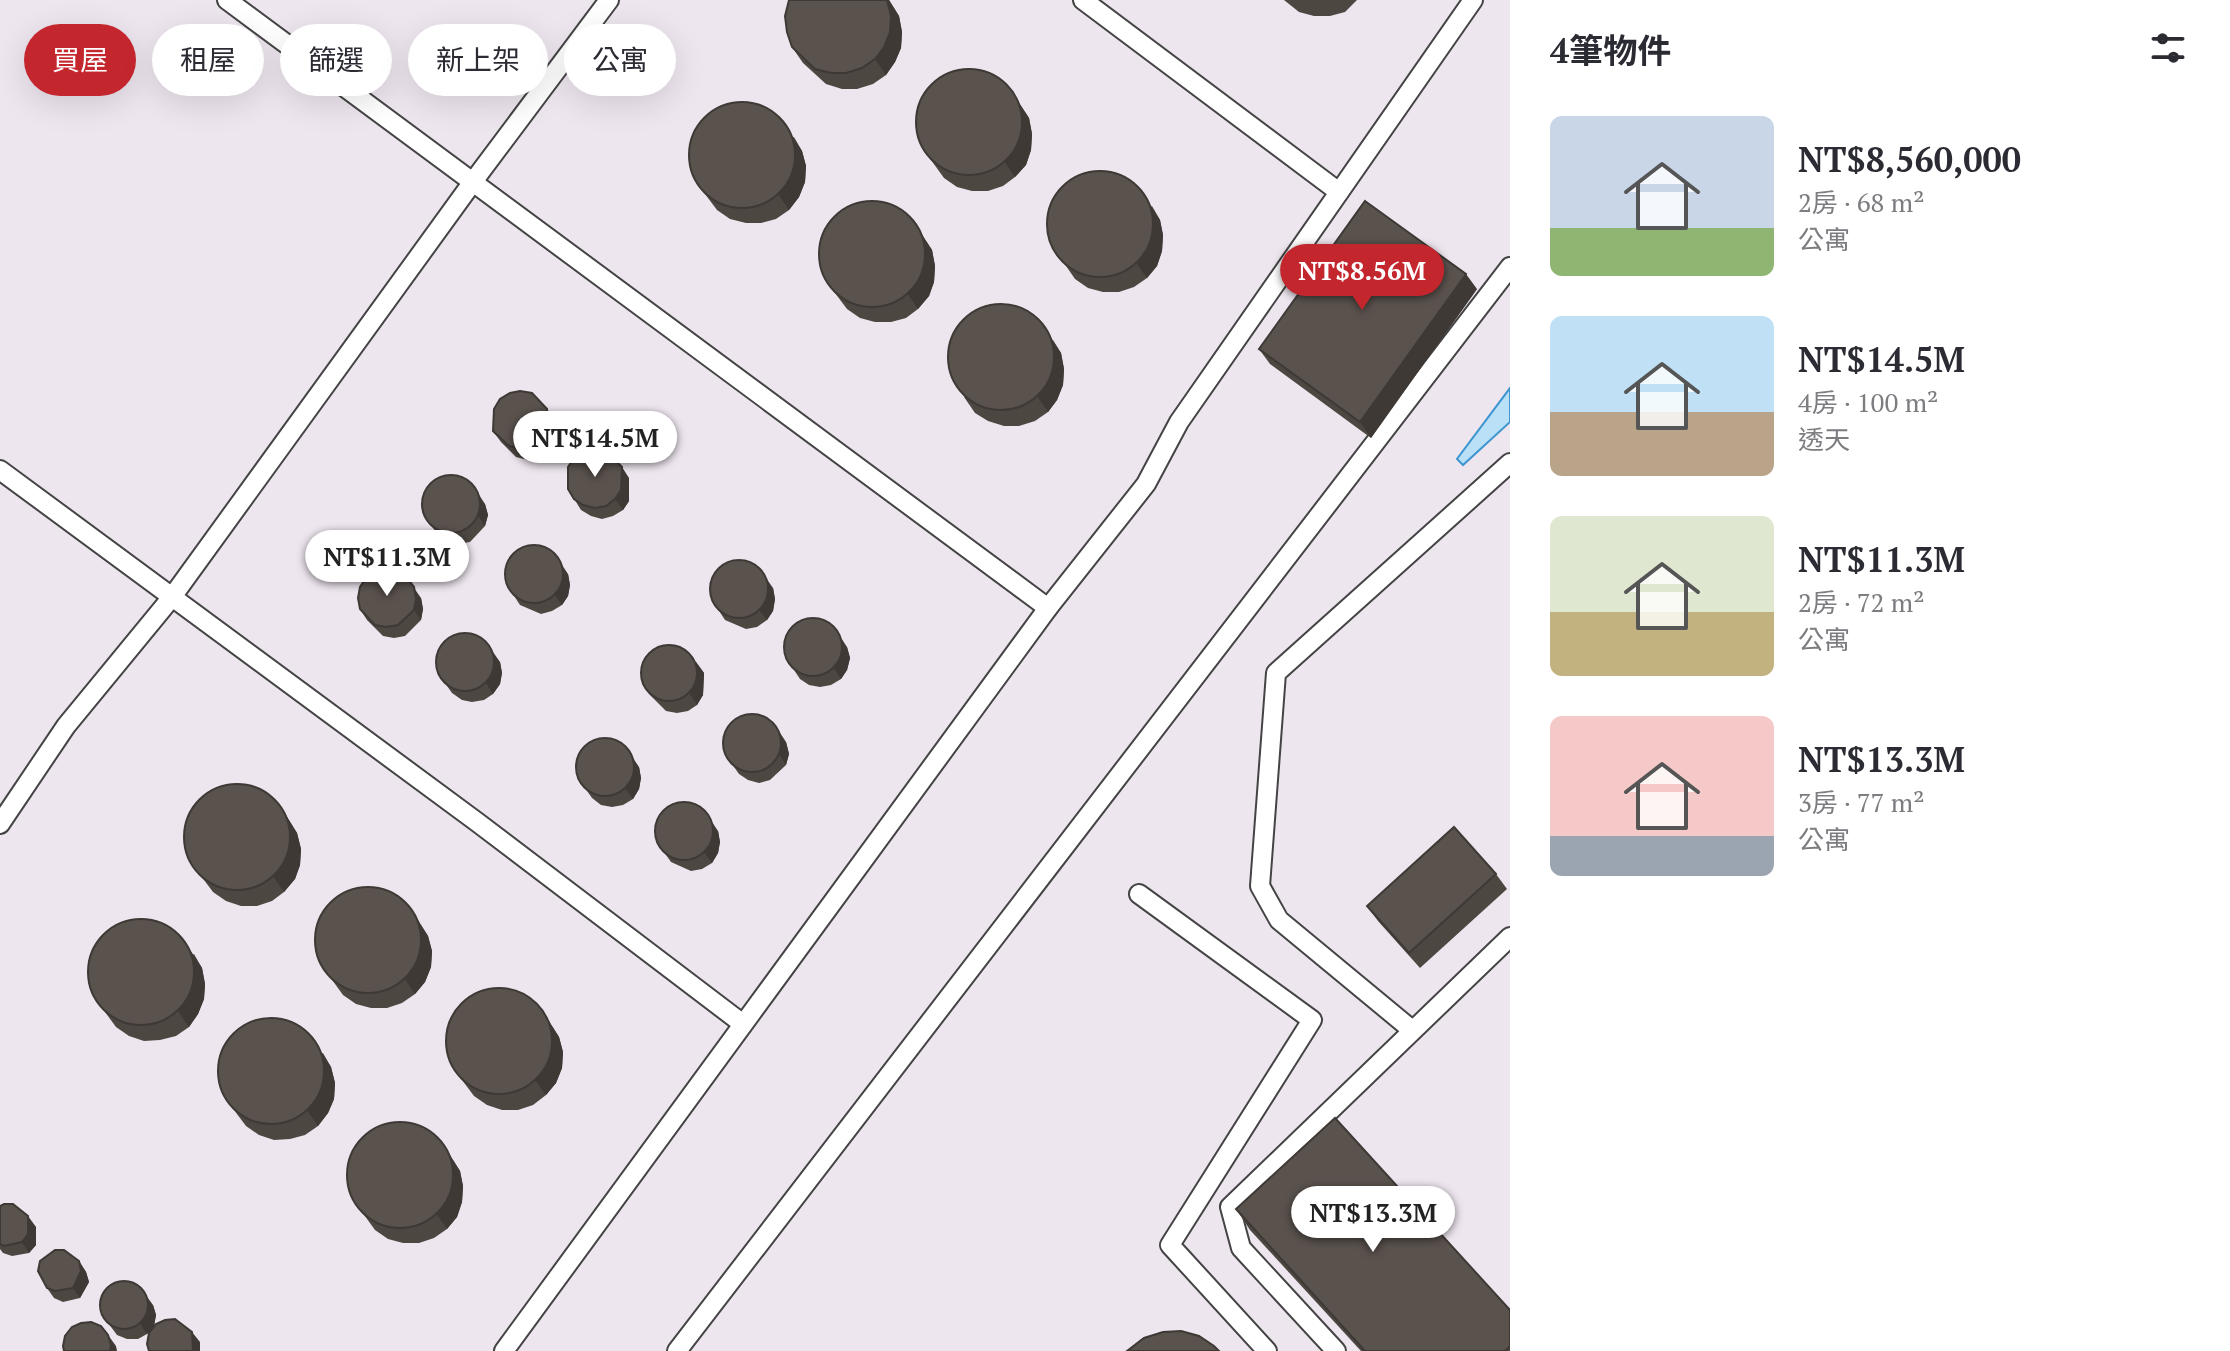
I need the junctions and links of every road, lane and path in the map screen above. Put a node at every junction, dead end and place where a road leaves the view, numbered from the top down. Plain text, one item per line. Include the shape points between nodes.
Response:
1 (227, 0) edge
2 (609, 0) edge
3 (1083, 0) edge
4 (1473, 0) edge
5 (472, 183) junction
6 (1339, 192) junction
7 (1510, 267) edge
8 (1510, 463) edge
9 (0, 470) edge
10 (172, 597) junction
11 (1048, 608) junction
12 (0, 824) edge
13 (1139, 894) dead end
14 (1510, 937) edge
15 (743, 1024) junction
16 (1412, 1030) junction
17 (504, 1351) edge
18 (677, 1351) edge
19 (1267, 1351) edge
20 (1336, 1351) edge

1 - 5 lane
2 - 5 lane
3 - 6 lane
4 - 6 lane
5 - 10 lane
5 - 11 lane
6 - 11 lane via 1179,422 1146,484
7 - 18 lane
8 - 16 lane via 1276,673 1260,886 1279,920
9 - 10 lane
10 - 12 lane via 66,726
10 - 15 lane
11 - 15 lane
13 - 19 lane via 1312,1020 1170,1245
14 - 16 lane
15 - 17 lane
16 - 20 lane via 1230,1207 1241,1248

